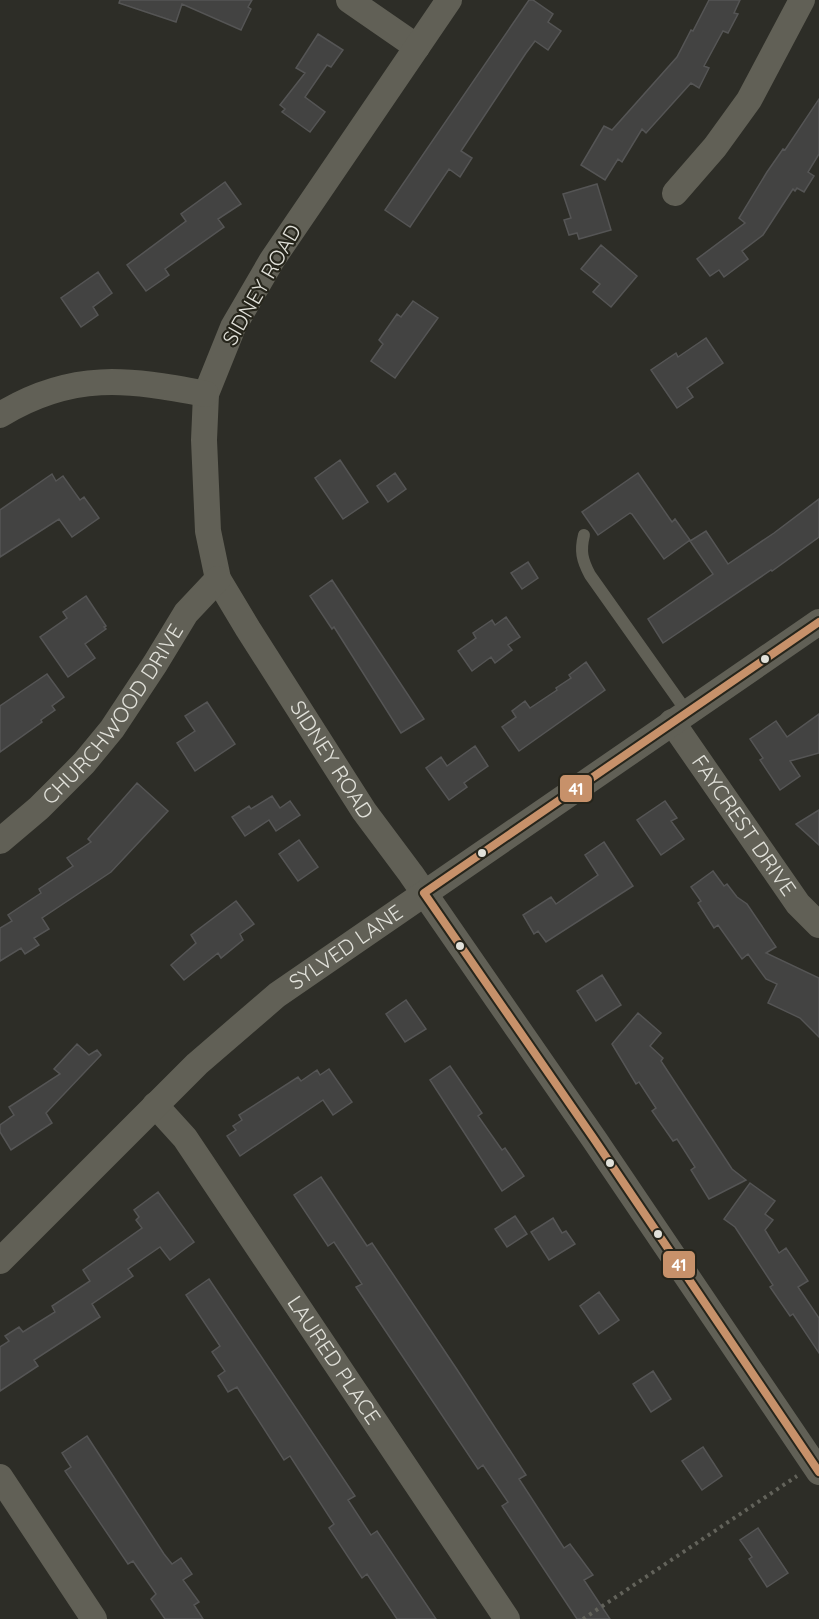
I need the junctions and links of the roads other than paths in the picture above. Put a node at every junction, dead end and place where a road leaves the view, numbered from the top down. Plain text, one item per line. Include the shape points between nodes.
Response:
1 (349, 0) edge
2 (449, 0) edge
3 (802, 0) edge
4 (417, 47) junction
5 (675, 193) dead end
6 (206, 394) junction
7 (0, 415) edge
8 (584, 535) dead end
9 (218, 579) junction
10 (819, 622) edge
11 (680, 717) junction
12 (0, 841) edge
13 (424, 893) junction
14 (819, 926) edge
15 (155, 1105) junction
16 (0, 1261) edge
17 (808, 1473) edge
18 (0, 1477) edge
19 (94, 1619) edge
20 (507, 1619) edge

1 - 4 street
2 - 4 street, SIDNEY ROAD
3 - 5 street via 749,99
4 - 6 street, SIDNEY ROAD via 272,260 233,327
6 - 7 street via 148,383 75,384 44,392
6 - 9 street, SIDNEY ROAD via 208,531
8 - 11 lane via 582,560
9 - 12 street, CHURCHWOOD DRIVE via 186,612 112,729 91,755
9 - 13 street, SIDNEY ROAD via 358,801
10 - 11 street, SYLVED LANE
11 - 13 street, SYLVED LANE
11 - 14 street, FAYCREST DRIVE via 798,904
13 - 15 street, SYLVED LANE via 277,995
13 - 17 street, SIDNEY ROAD via 594,1139
15 - 16 street, SYLVED LANE
15 - 20 street, LAURED PLACE via 185,1138
18 - 19 street

